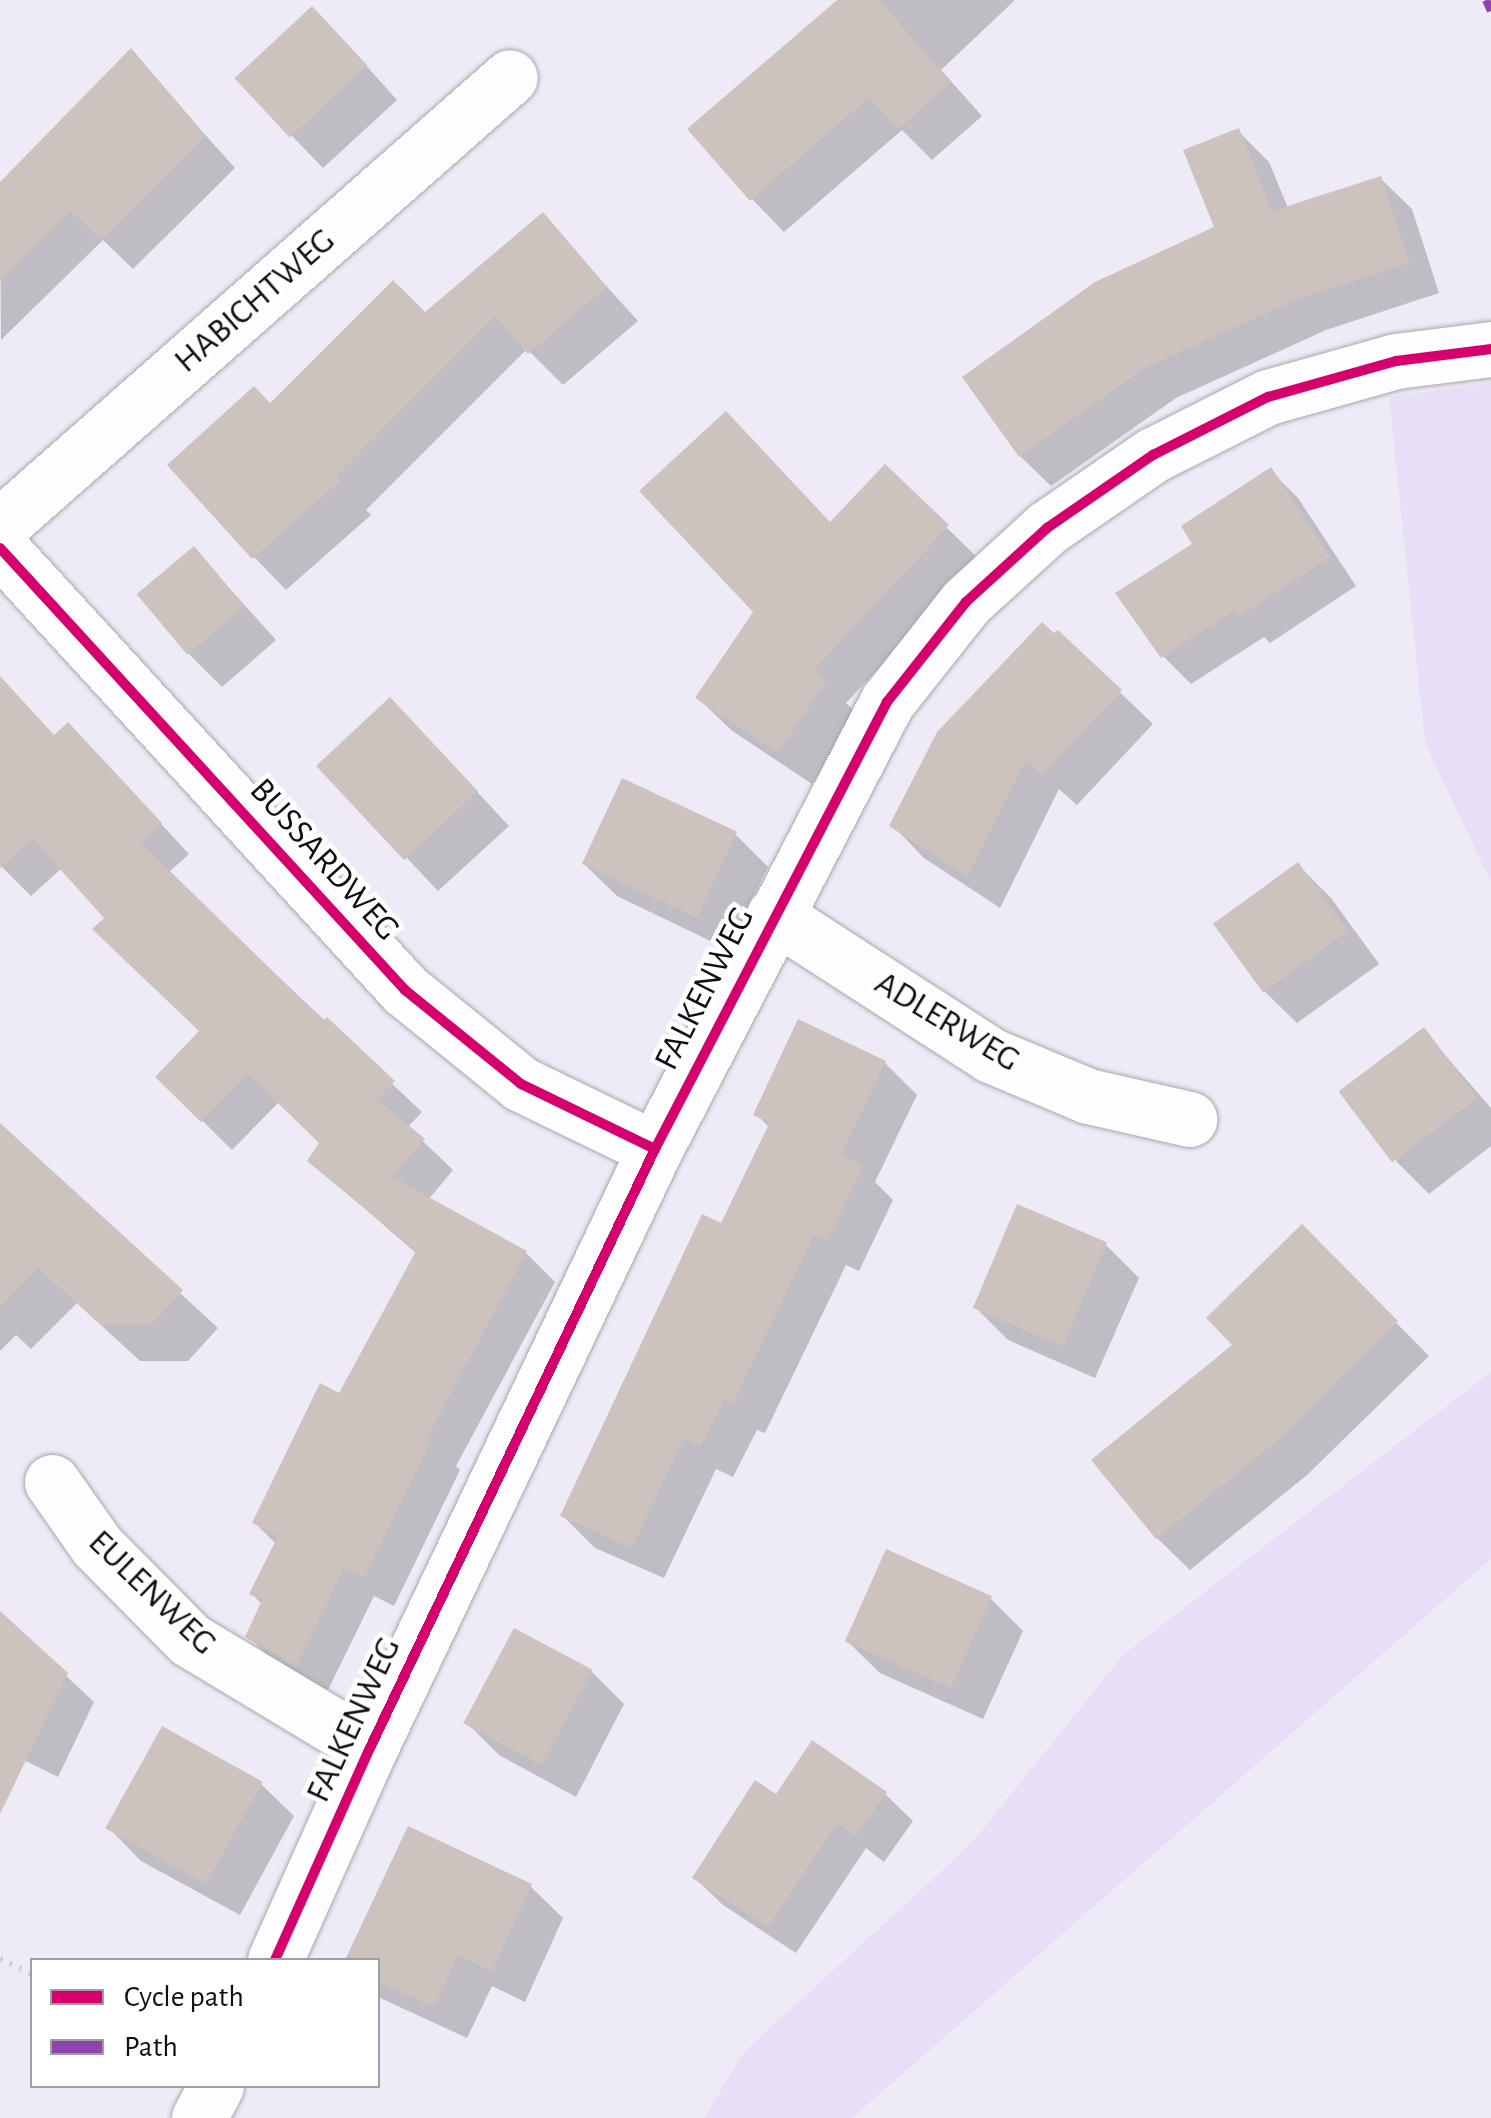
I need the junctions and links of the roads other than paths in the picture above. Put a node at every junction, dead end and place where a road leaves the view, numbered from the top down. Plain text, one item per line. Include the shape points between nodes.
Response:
1 (510, 76) dead end
2 (1491, 349) edge
3 (0, 526) edge
4 (0, 548) edge
5 (774, 915) junction
6 (1189, 1119) dead end
7 (655, 1149) junction
8 (52, 1482) dead end
9 (370, 1748) junction
10 (276, 1958) edge
11 (215, 2088) edge
12 (199, 2118) edge

1 - 3 street, HABICHTWEG
2 - 5 street, FALKENWEG via 1396,361 1268,397 1153,455 1046,528 966,602 888,702
4 - 7 street, BUSSARDWEG via 405,990 521,1084
5 - 6 street, ADLERWEG via 990,1055 1088,1096
5 - 7 street, FALKENWEG
7 - 9 street, FALKENWEG
8 - 9 street, EULENWEG via 98,1546 190,1640
9 - 10 street, FALKENWEG
11 - 12 street

